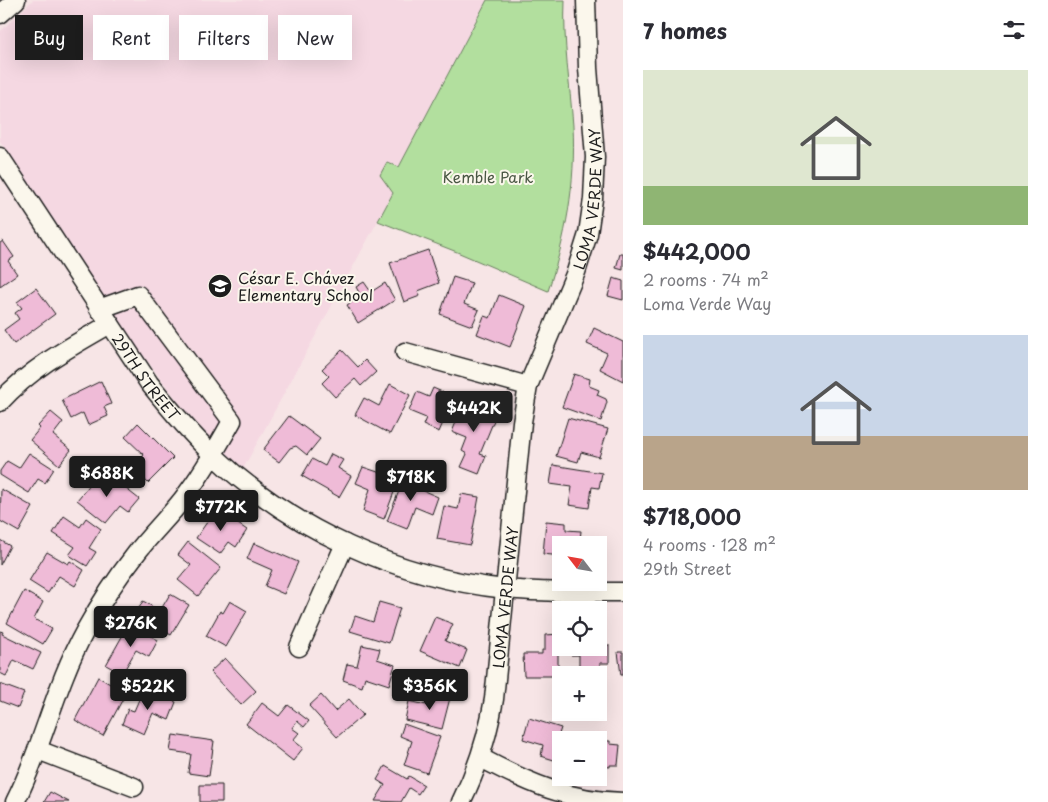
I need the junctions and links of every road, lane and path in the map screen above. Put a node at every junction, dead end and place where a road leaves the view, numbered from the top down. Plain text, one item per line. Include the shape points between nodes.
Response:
1 (16, 0) edge
2 (586, 0) edge
3 (0, 14) edge
4 (0, 157) edge
5 (99, 309) junction
6 (110, 324) junction
7 (405, 352) dead end
8 (528, 386) junction
9 (0, 402) edge
10 (214, 455) junction
11 (345, 544) junction
12 (505, 589) junction
13 (623, 592) edge
14 (299, 647) dead end
15 (38, 750) junction
16 (481, 758) junction
17 (134, 786) dead end
18 (14, 802) edge
19 (461, 802) edge
20 (623, 802) edge

1 - 3 street
2 - 8 street, LOMA VERDE WAY via 595,157 588,234 576,272
4 - 5 street, 29TH STREET
5 - 6 street, 29TH STREET
5 - 10 street via 138,294 232,421
6 - 9 street via 36,369
6 - 10 street, 29TH STREET via 171,411
7 - 8 street
8 - 12 street, LOMA VERDE WAY
10 - 11 street, 29TH STREET via 277,506
10 - 15 street via 108,592 65,673
11 - 12 street, 29TH STREET via 414,570
11 - 14 street
12 - 13 street, 29TH STREET
12 - 16 street, LOMA VERDE WAY via 494,699
15 - 17 street
15 - 18 street
16 - 19 street, LOMA VERDE WAY
16 - 20 street via 541,787 572,796

